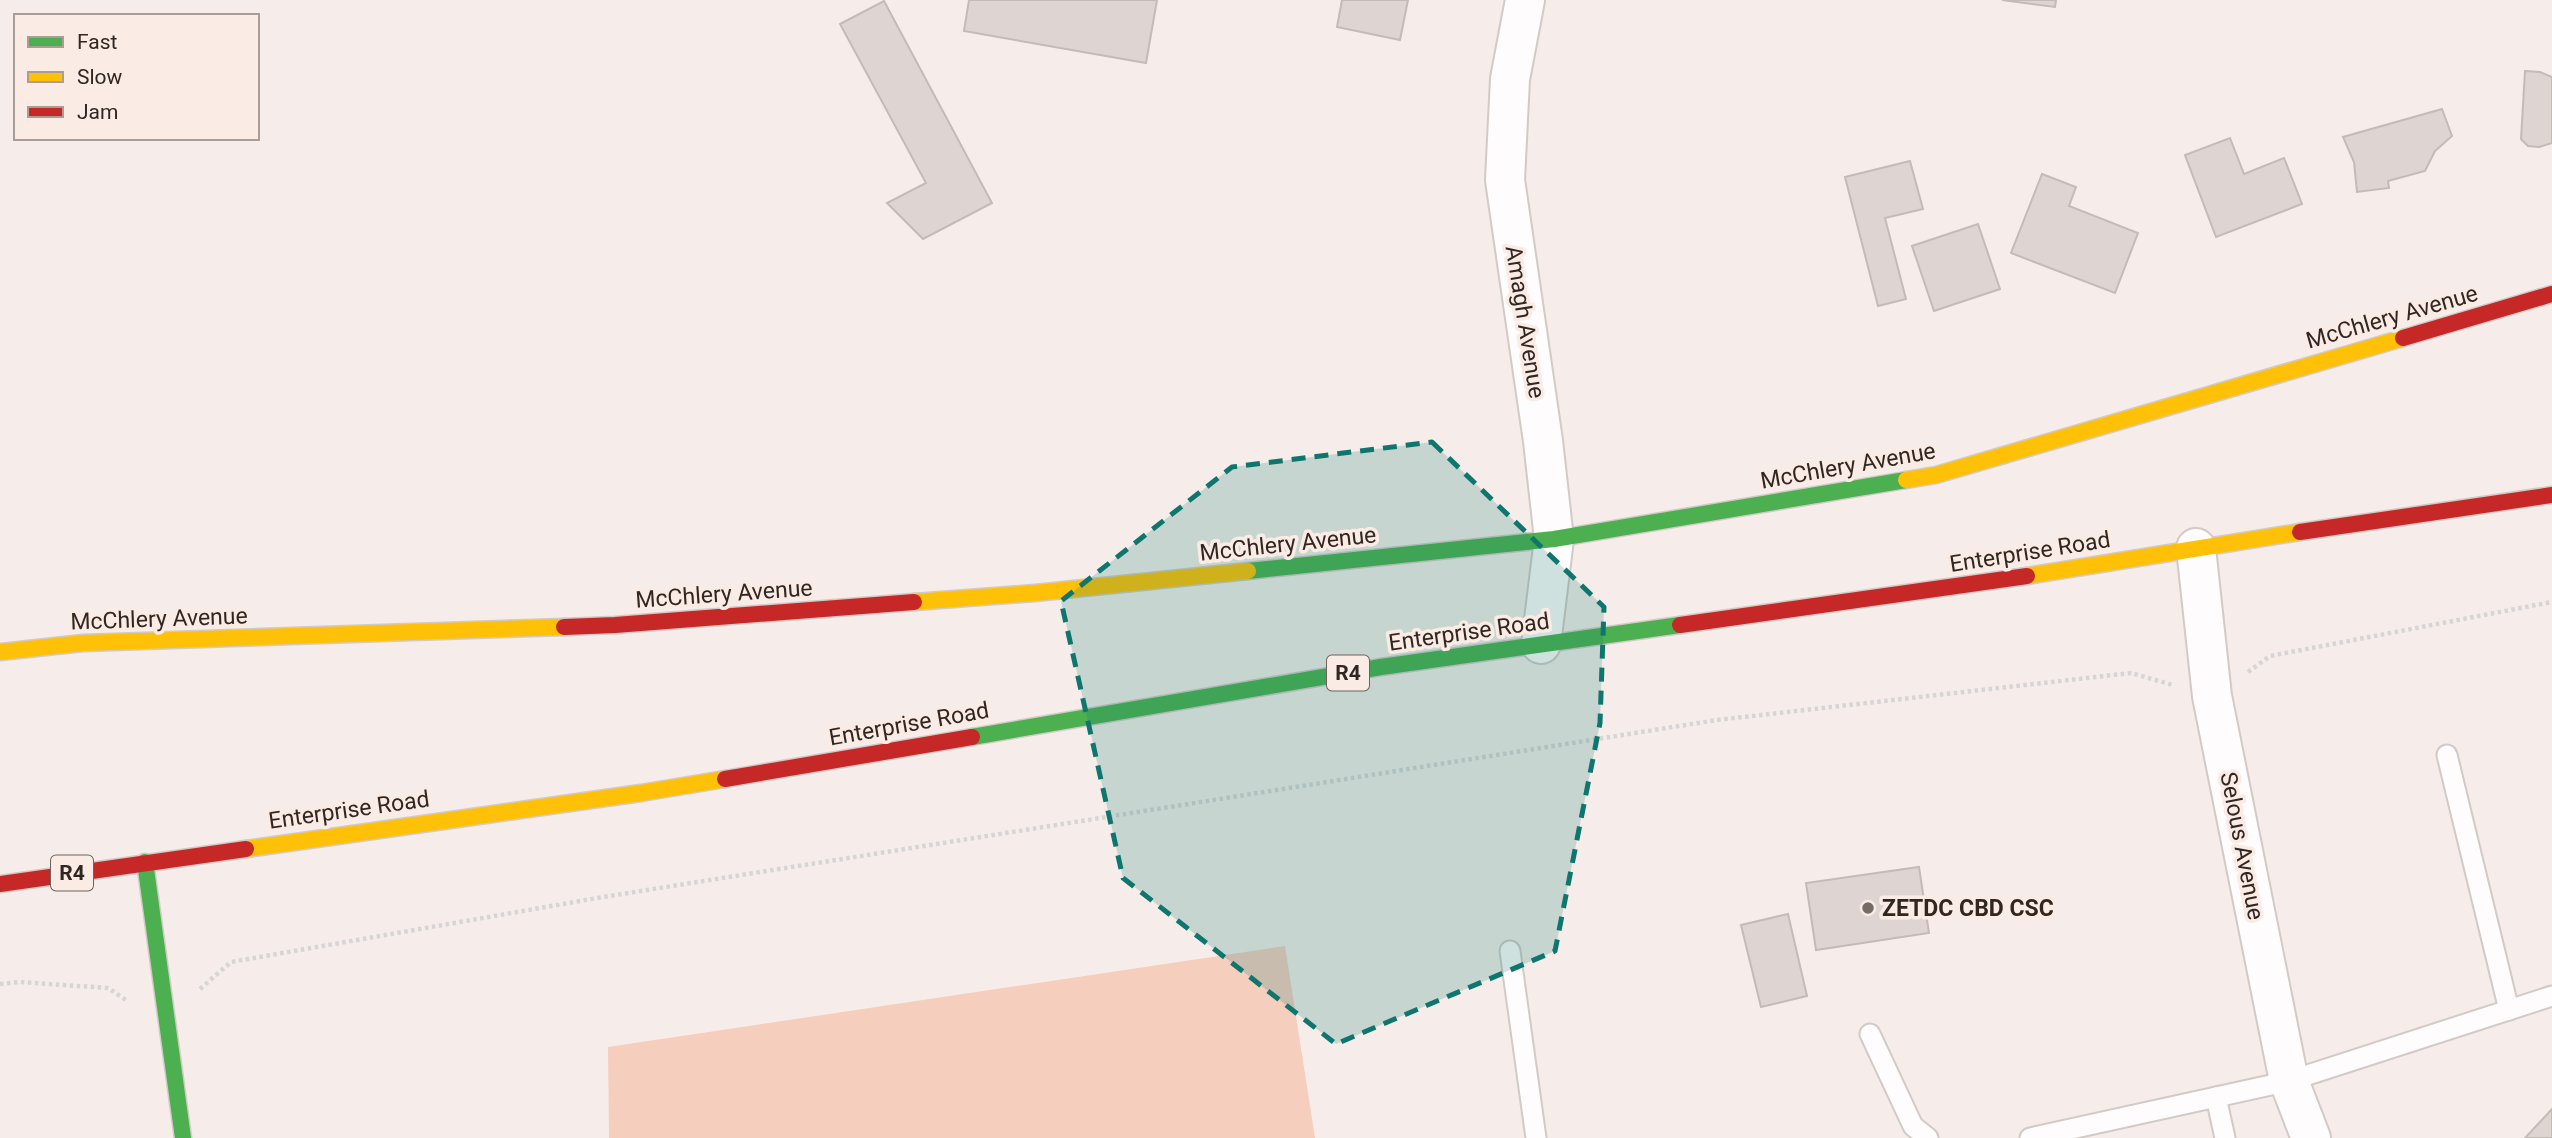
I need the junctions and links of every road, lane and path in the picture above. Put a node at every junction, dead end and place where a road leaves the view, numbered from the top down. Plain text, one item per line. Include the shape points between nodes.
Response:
1 (1524, 0) edge
2 (2552, 294) edge
3 (2552, 495) edge
4 (1554, 538) junction
5 (2196, 548) junction
6 (2552, 602) edge
7 (1541, 644) junction
8 (0, 652) edge
9 (2212, 685) junction
10 (2447, 755) dead end
11 (145, 862) junction
12 (0, 884) edge
13 (1510, 951) dead end
14 (0, 984) edge
15 (2552, 996) edge
16 (164, 999) junction
17 (2509, 1010) junction
18 (1870, 1034) dead end
19 (2290, 1081) junction
20 (2216, 1097) junction
21 (183, 1138) edge
22 (1536, 1138) edge
23 (1928, 1138) edge
24 (2030, 1138) edge
25 (2225, 1138) edge
26 (2311, 1138) edge

1 - 4 street, Amagh Avenue via 1510,79 1505,180
2 - 4 main road, McChlery Avenue via 1936,475
3 - 5 main road, Enterprise Road / R4
4 - 7 street, Amagh Avenue
4 - 8 main road, McChlery Avenue via 1035,593 615,625 83,643
5 - 7 main road, Enterprise Road / R4 via 2017,578
5 - 9 street, Selous Avenue
6 - 9 path via 2270,656 2233,682
7 - 11 main road, Enterprise Road / R4 via 640,793
9 - 16 path via 2188,689 2131,673 1717,720 617,895 230,962 201,989
9 - 19 street, Selous Avenue
10 - 17 lane
11 - 12 main road, R4
11 - 16 main road
13 - 22 lane
14 - 16 path via 108,988 134,1006
15 - 17 lane
16 - 21 main road
17 - 19 lane
18 - 23 lane via 1913,1126
19 - 20 lane
19 - 26 street, Selous Avenue
20 - 24 lane
20 - 25 lane

